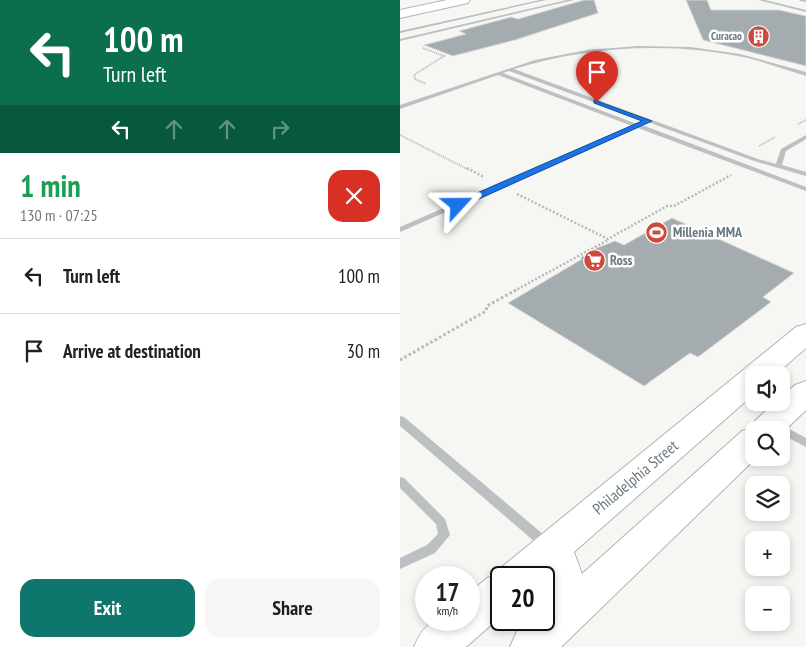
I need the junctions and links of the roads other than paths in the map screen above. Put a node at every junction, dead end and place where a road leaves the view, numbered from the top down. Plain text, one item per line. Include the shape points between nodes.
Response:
1 (430, 0) edge
2 (464, 0) edge
3 (572, 0) edge
4 (760, 0) edge
5 (801, 0) edge
6 (806, 1) edge
7 (400, 7) edge
8 (806, 10) edge
9 (400, 14) edge
10 (401, 40) edge
11 (510, 70) junction
12 (500, 74) junction
13 (806, 74) edge
14 (400, 107) edge
15 (648, 121) junction
16 (637, 126) junction
17 (806, 137) edge
18 (783, 150) joint
19 (779, 166) junction
20 (806, 174) edge
21 (806, 189) edge
22 (400, 230) edge
23 (806, 333) edge
24 (767, 366) edge
25 (745, 384) edge
26 (806, 392) edge
27 (400, 420) edge
28 (774, 421) edge
29 (790, 439) edge
30 (806, 443) edge
31 (745, 448) edge
32 (400, 481) edge
33 (551, 548) junction
34 (400, 564) edge
35 (531, 566) edge
36 (490, 600) edge
37 (480, 609) edge
38 (454, 631) edge
39 (435, 647) edge
40 (530, 647) edge

1 - 7 main road
2 - 9 main road
3 - 10 lane
4 - 8 lane
5 - 6 lane
11 - 12 lane
11 - 13 lane via 586,51 661,48 742,55
11 - 15 lane
12 - 14 lane
12 - 16 lane
15 - 16 lane
15 - 19 lane
16 - 21 lane
16 - 22 lane
17 - 18 lane
18 - 19 lane
19 - 20 lane
23 - 24 main road, Philadelphia Street
25 - 33 main road, Philadelphia Street
26 - 28 main road
27 - 33 lane
29 - 30 lane
31 - 40 main road
32 - 34 lane via 440,522 444,535 431,549
33 - 35 main road, Philadelphia Street
33 - 40 main road via 561,560 563,576 556,599
36 - 37 main road
38 - 39 main road

